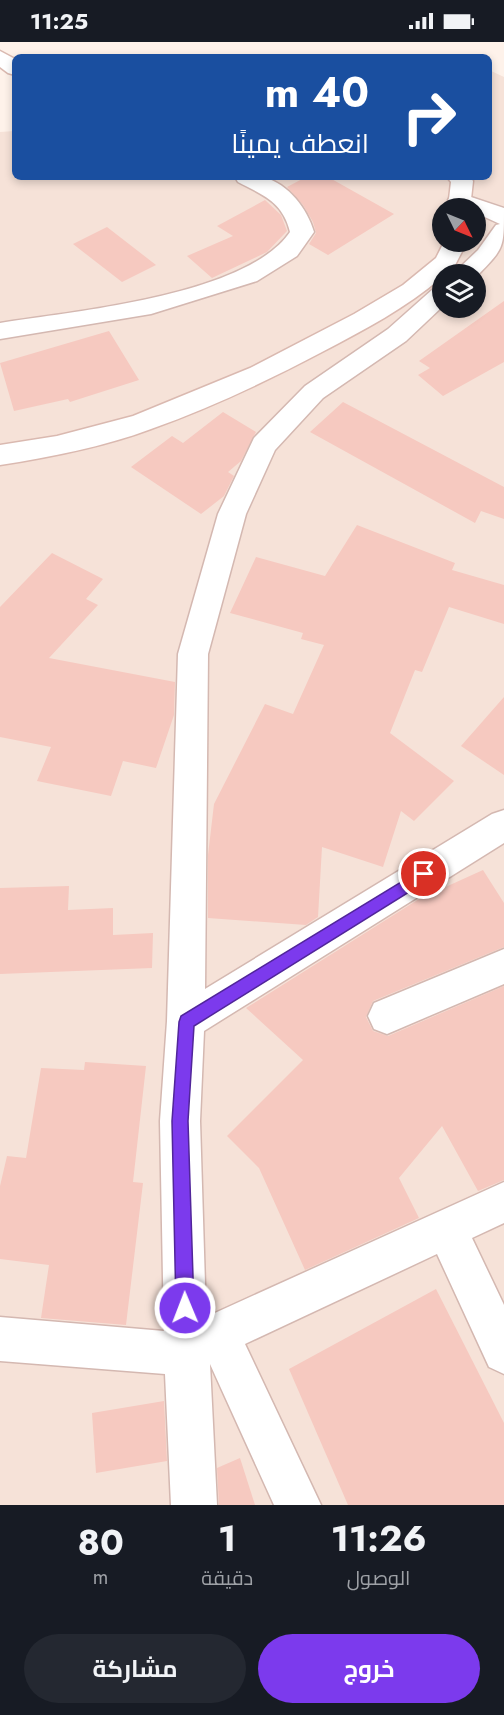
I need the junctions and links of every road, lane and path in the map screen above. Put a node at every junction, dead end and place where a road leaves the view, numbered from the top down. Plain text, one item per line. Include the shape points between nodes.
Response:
1 (0, 57) edge
2 (12, 67) edge
3 (251, 180) edge
4 (461, 180) edge
5 (460, 198) edge
6 (486, 210) edge
7 (504, 218) edge
8 (504, 230) edge
9 (450, 252) edge
10 (476, 264) edge
11 (432, 303) edge
12 (0, 331) edge
13 (0, 455) edge
14 (504, 825) edge
15 (504, 966) edge
16 (387, 1016) dead end
17 (186, 1022) junction
18 (504, 1202) edge
19 (446, 1228) junction
20 (0, 1339) edge
21 (202, 1344) junction
22 (504, 1352) edge
23 (194, 1505) edge
24 (298, 1505) edge

1 - 2 street
3 - 12 street via 280,196 299,216 302,232 290,251 248,276 200,292 140,308
4 - 5 street
6 - 7 street
8 - 10 street
9 - 13 street via 446,262 411,290 260,374 141,423 57,446
11 - 17 street via 397,334 314,392 264,445 232,514 193,654
14 - 17 street
15 - 16 street
17 - 21 street via 180,1121
18 - 19 street
19 - 21 street
19 - 22 street
20 - 21 street
21 - 23 street
21 - 24 street

